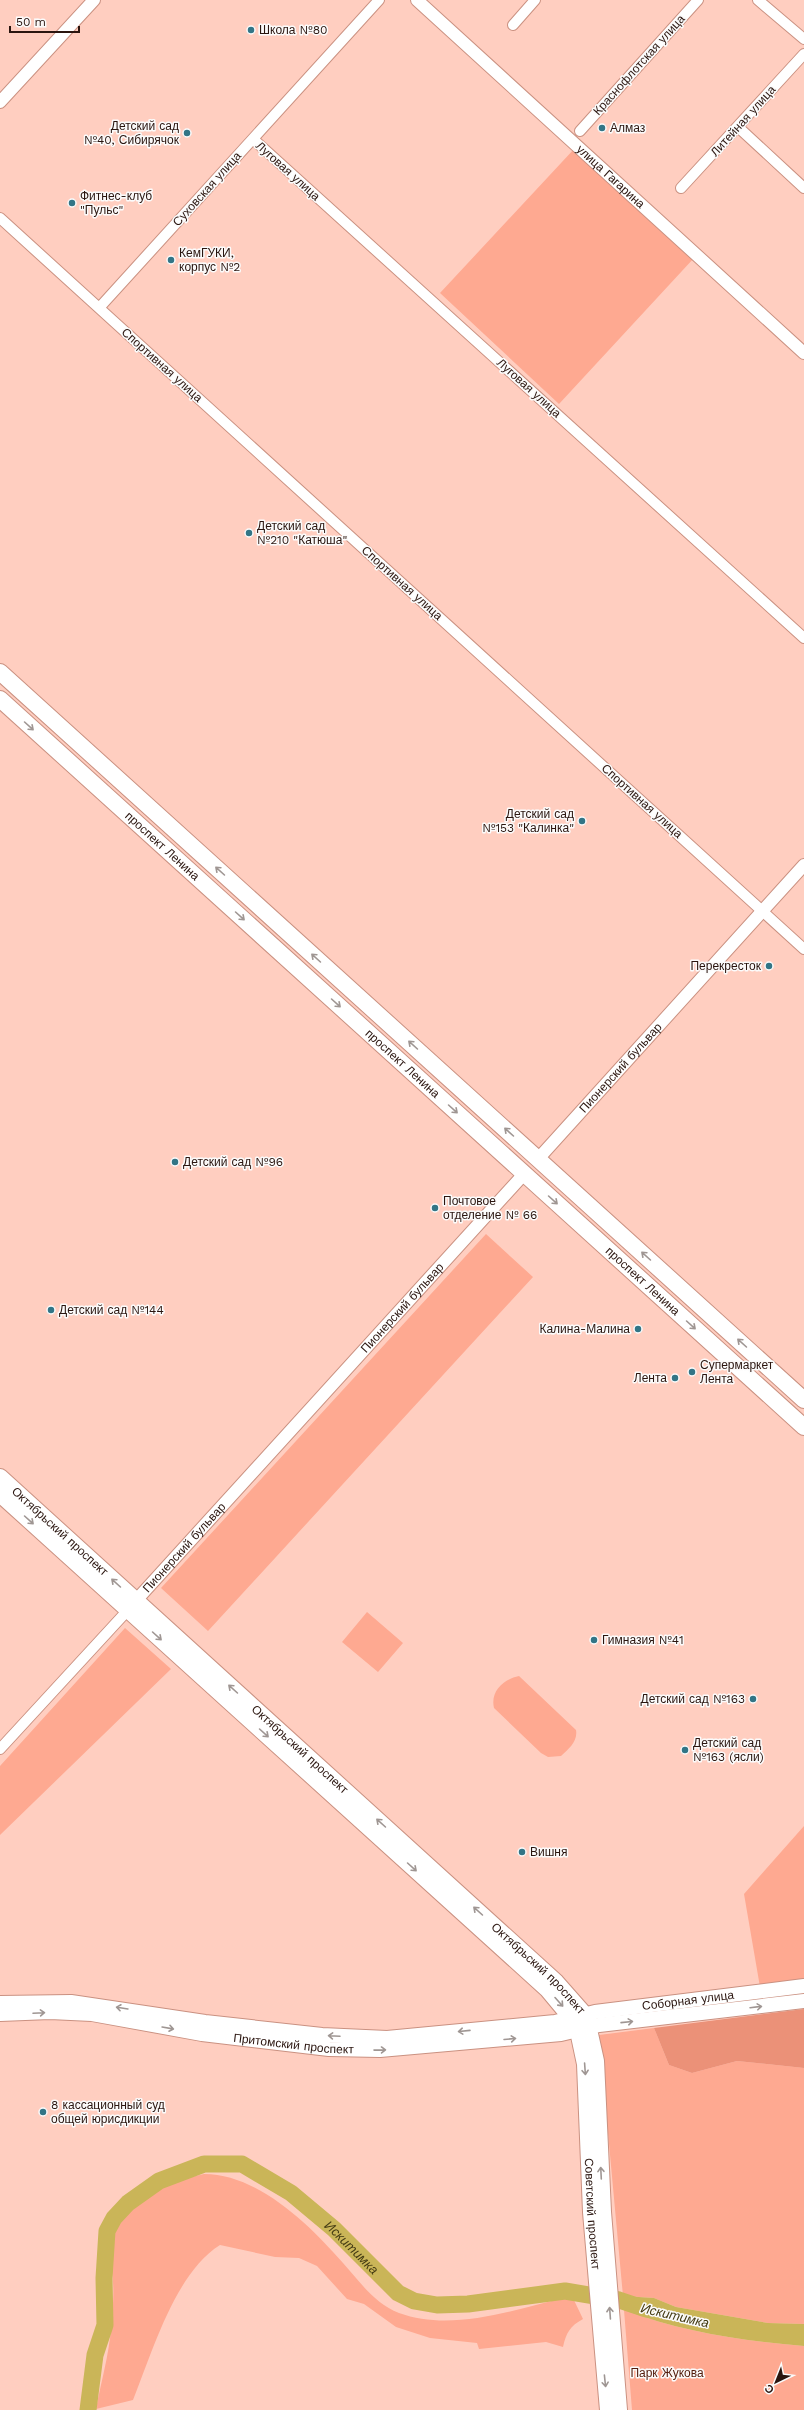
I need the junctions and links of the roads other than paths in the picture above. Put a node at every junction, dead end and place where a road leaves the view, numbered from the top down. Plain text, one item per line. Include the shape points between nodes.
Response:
1 (94, 0) edge
2 (379, 0) edge
3 (417, 0) edge
4 (535, 0) edge
5 (698, 0) edge
6 (758, 0) edge
7 (513, 25) dead end
8 (804, 39) edge
9 (804, 54) edge
10 (0, 102) edge
11 (738, 127) junction
12 (580, 130) dead end
13 (253, 139) junction
14 (681, 188) dead end
15 (804, 188) edge
16 (0, 218) edge
17 (99, 308) junction
18 (804, 353) edge
19 (804, 638) edge
20 (0, 672) edge
21 (0, 699) edge
22 (121, 782) junction
23 (110, 799) junction
24 (804, 865) edge
25 (762, 911) junction
26 (804, 949) edge
27 (538, 1158) junction
28 (524, 1174) junction
29 (804, 1400) edge
30 (804, 1427) edge
31 (0, 1477) edge
32 (0, 1494) edge
33 (132, 1605) junction
34 (0, 1749) edge
35 (804, 1986) edge
36 (804, 2001) edge
37 (0, 2003) edge
38 (0, 2014) edge
39 (581, 2023) junction
40 (607, 2352) junction
41 (608, 2410) edge
42 (619, 2410) edge

1 - 10 street
2 - 13 street, Суховская улица
3 - 18 street, улица Гагарина
4 - 7 street
5 - 12 street, Краснофлотская улица
6 - 8 street
9 - 11 street, Литейная улица
11 - 14 street, Литейная улица
11 - 15 street
13 - 17 street, Суховская улица
13 - 19 street, Луговая улица
16 - 17 street, Спортивная улица
17 - 25 street, Спортивная улица
20 - 22 main road, проспект Ленина
21 -> 23 main road, проспект Ленина
22 - 23 main road
27 -> 22 main road, проспект Ленина
23 -> 28 main road, проспект Ленина
24 - 25 street, Пионерский бульвар
25 - 26 street, Спортивная улица
25 - 27 street, Пионерский бульвар
27 - 28 main road, Пионерский бульвар
29 -> 27 main road, проспект Ленина
28 -> 30 main road, проспект Ленина
28 - 33 street, Пионерский бульвар
33 -> 31 main road, Октябрьский проспект
32 -> 33 main road, Октябрьский проспект
33 - 34 street, Пионерский бульвар
33 - 39 main road, Октябрьский проспект via 556,1982
35 - 39 main road, Соборная улица via 595,2012
39 -> 36 main road, Соборная улица via 599,2025
39 -> 37 main road, Притомский проспект via 555,2022 375,2038 205,2022 71,2002
38 -> 39 main road, Притомский проспект via 92,2014 202,2034 318,2048 359,2050 440,2046 561,2034
39 - 40 main road, Советский проспект
40 -> 41 main road, Советский проспект
40 - 42 main road, Советский проспект

